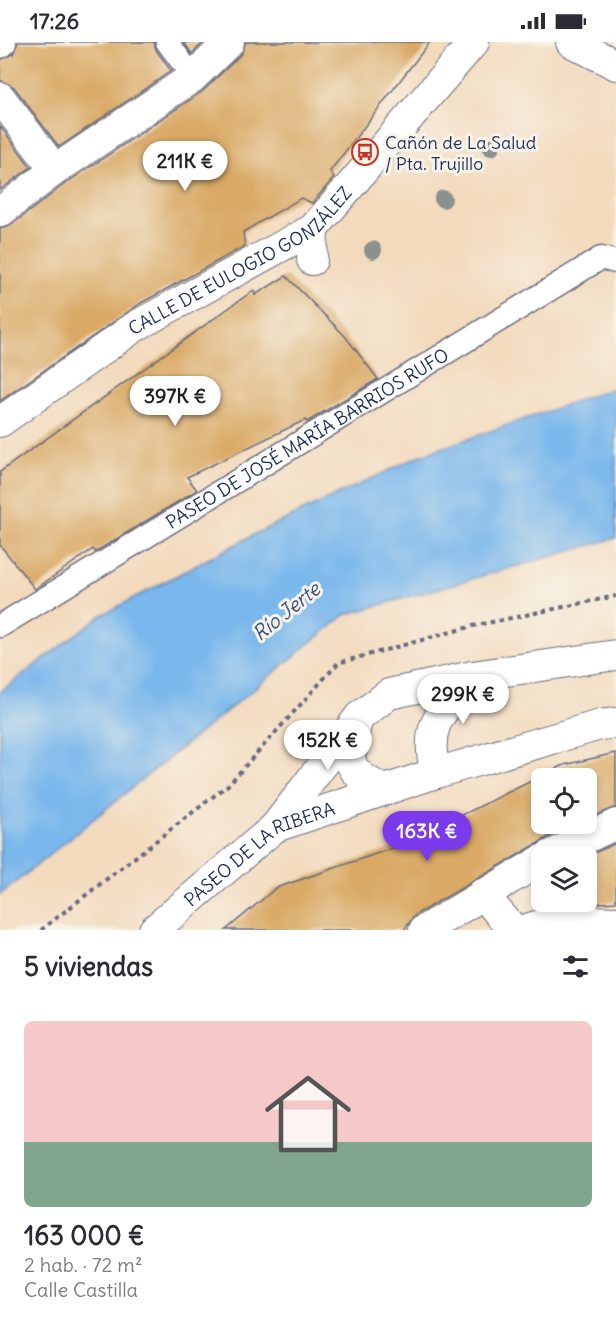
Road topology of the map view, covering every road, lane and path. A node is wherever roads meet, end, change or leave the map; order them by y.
1 (167, 42) edge
2 (229, 42) edge
3 (474, 42) edge
4 (571, 42) edge
5 (616, 65) edge
6 (193, 77) junction
7 (0, 97) edge
8 (55, 170) junction
9 (0, 212) edge
10 (313, 229) junction
11 (312, 260) dead end
12 (616, 262) edge
13 (0, 422) edge
14 (0, 626) edge
15 (616, 655) edge
16 (473, 676) junction
17 (359, 717) junction
18 (616, 723) edge
19 (436, 773) junction
20 (384, 790) junction
21 (616, 824) edge
22 (275, 826) junction
23 (570, 846) edge
24 (531, 866) edge
25 (482, 894) junction
26 (616, 922) edge
27 (154, 930) edge
28 (424, 930) edge
29 (514, 930) edge
30 (523, 930) edge

1 - 6 street
2 - 6 street
3 - 10 street, CALLE DE EULOGIO GONZÁLEZ
4 - 5 street
6 - 8 street
7 - 8 street
8 - 9 street
10 - 11 street
10 - 13 street, CALLE DE EULOGIO GONZÁLEZ
12 - 14 street, PASEO DE JOSÉ MARÍA BARRIOS RUFO
15 - 16 street
16 - 17 street
16 - 19 street
17 - 20 street
17 - 22 street
18 - 19 street, PASEO DE LA RIBERA
19 - 20 street, PASEO DE LA RIBERA
20 - 22 street, PASEO DE LA RIBERA
21 - 23 street
22 - 27 street, PASEO DE LA RIBERA
24 - 25 street
25 - 28 street
25 - 29 street
26 - 30 street

